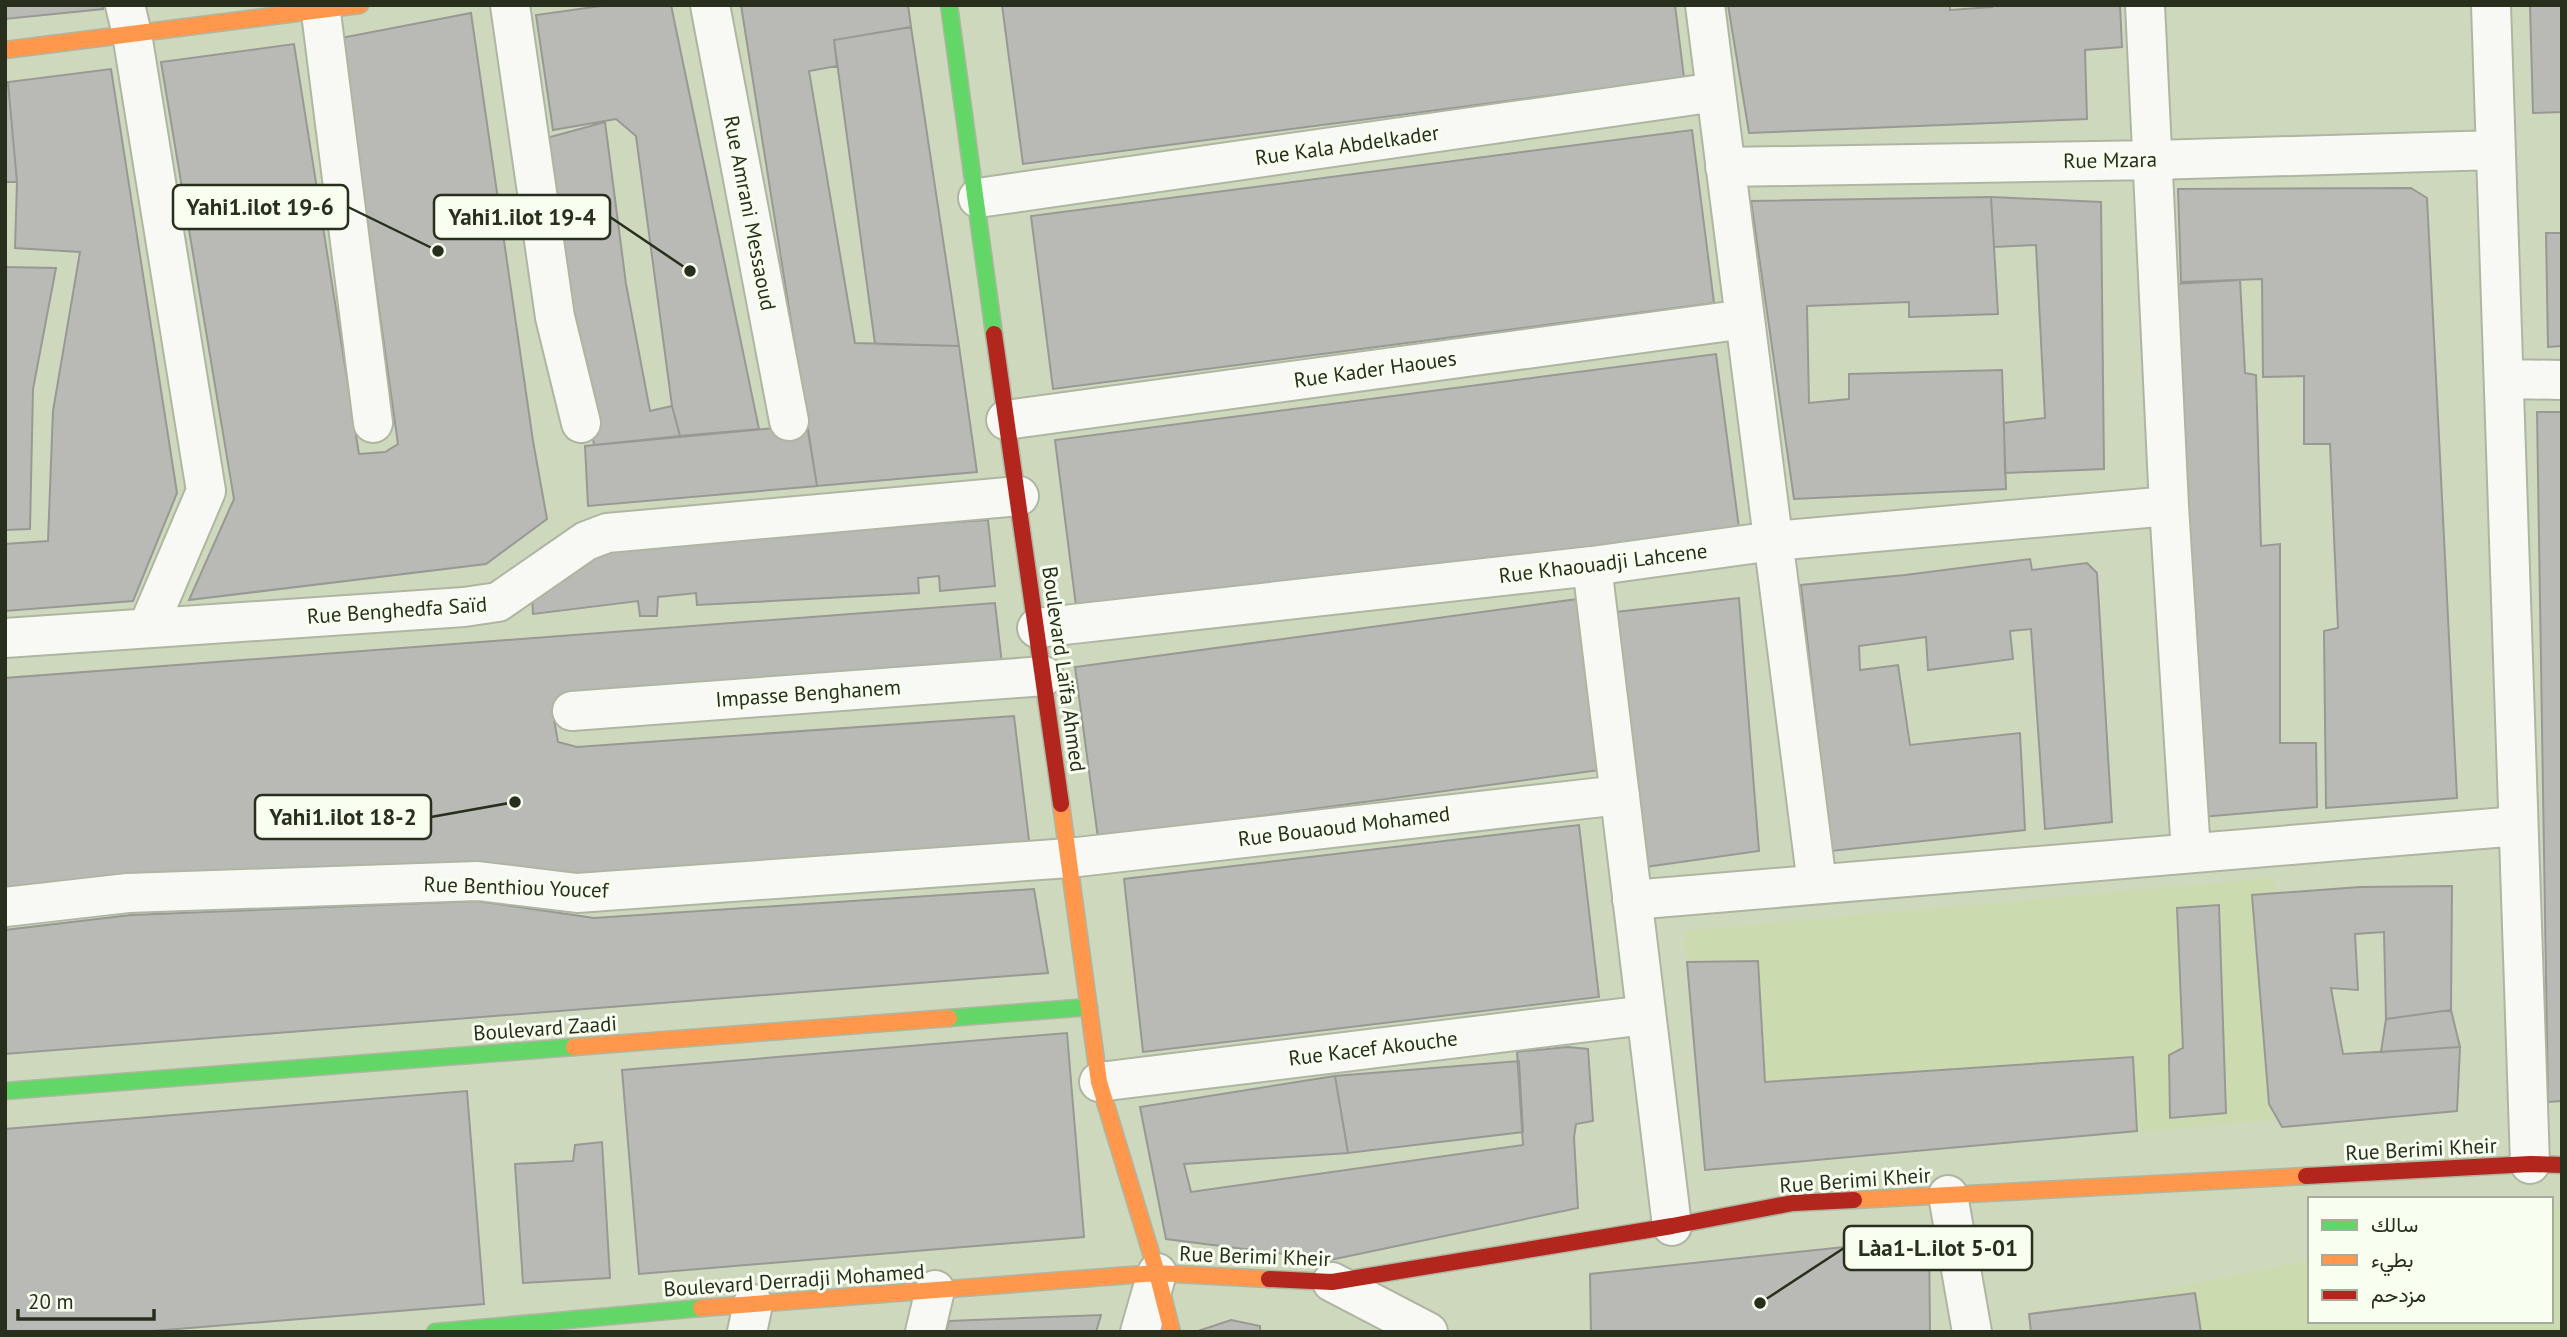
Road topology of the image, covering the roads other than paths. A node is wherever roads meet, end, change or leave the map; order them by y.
1 (360, 5) edge
2 (510, 5) edge
3 (710, 5) edge
4 (949, 5) edge
5 (1705, 5) edge
6 (2145, 5) edge
7 (2491, 5) edge
8 (320, 8) edge
9 (128, 20) edge
10 (5, 50) edge
11 (1716, 92) junction
12 (2496, 150) junction
13 (2155, 160) junction
14 (1725, 167) junction
15 (978, 198) junction
16 (1745, 319) junction
17 (2504, 379) junction
18 (2562, 380) edge
19 (1006, 420) junction
20 (789, 421) dead end
21 (373, 423) dead end
22 (581, 423) dead end
23 (1019, 496) junction
24 (2169, 506) junction
25 (1773, 541) junction
26 (1592, 566) junction
27 (148, 627) junction
28 (1037, 628) junction
29 (5, 638) edge
30 (1044, 676) junction
31 (572, 710) dead end
32 (1620, 795) junction
33 (2518, 826) junction
34 (2191, 853) junction
35 (1069, 858) junction
36 (1817, 884) junction
37 (1632, 900) junction
38 (5, 907) edge
39 (1089, 1007) junction
40 (1646, 1015) junction
41 (1099, 1082) junction
42 (5, 1091) edge
43 (2546, 1165) edge
44 (1948, 1195) junction
45 (1672, 1226) junction
46 (1157, 1273) junction
47 (1332, 1282) junction
48 (934, 1290) junction
49 (750, 1318) edge
50 (587, 1324) edge
51 (435, 1332) edge
52 (925, 1332) edge
53 (1140, 1332) edge
54 (1172, 1332) edge
55 (1428, 1332) edge
56 (1972, 1332) edge

1 - 8 street
2 - 22 street
3 - 20 street, Rue Amrani Messaoud
4 - 15 street, Boulevard Laïfa Ahmed
5 - 11 street
6 - 13 street
7 - 12 street
8 - 9 street
8 - 21 street
9 - 10 street
9 - 27 street
11 - 14 street
11 - 15 street, Rue Kala Abdelkader
12 - 13 street, Rue Mzara
12 - 17 street
13 - 14 street, Rue Mzara
13 - 24 street
14 - 16 street
15 - 19 street, Boulevard Laïfa Ahmed
16 - 19 street, Rue Kader Haoues
16 - 25 street
17 - 18 street
17 - 33 street
19 - 23 street, Boulevard Laïfa Ahmed
23 - 27 street, Rue Benghedfa Saïd
23 - 28 street, Boulevard Laïfa Ahmed
24 - 25 street, Rue Khaouadji Lahcene
24 - 34 street
25 - 26 street, Rue Khaouadji Lahcene
25 - 36 street
26 - 28 street, Rue Khaouadji Lahcene
26 - 32 street
27 - 29 street, Rue Benghedfa Saïd
28 - 30 street, Boulevard Laïfa Ahmed
30 - 31 street, Impasse Benghanem
30 - 35 street, Boulevard Laïfa Ahmed
32 - 35 street, Rue Bouaoud Mohamed
32 - 37 street
33 - 34 street
33 - 43 street
34 - 36 street
35 - 38 street, Rue Benthiou Youcef
35 - 39 street, Boulevard Laïfa Ahmed
36 - 37 street
37 - 40 street
39 - 41 street, Boulevard Laïfa Ahmed
39 - 42 street, Boulevard Zaadi
40 - 41 street, Rue Kacef Akouche
40 - 45 street
41 - 46 street, Boulevard Laïfa Ahmed
43 - 44 street, Rue Berimi Kheir
44 - 45 street, Rue Berimi Kheir
44 - 56 street
45 - 47 street, Rue Berimi Kheir
46 - 47 street, Rue Berimi Kheir
46 - 48 street, Boulevard Derradji Mohamed
46 - 53 street
46 - 54 street, Boulevard Laïfa Ahmed
47 - 55 street
48 - 49 street, Boulevard Derradji Mohamed
48 - 52 street
49 - 50 street, Boulevard Derradji Mohamed
50 - 51 street, Boulevard Derradji Mohamed

